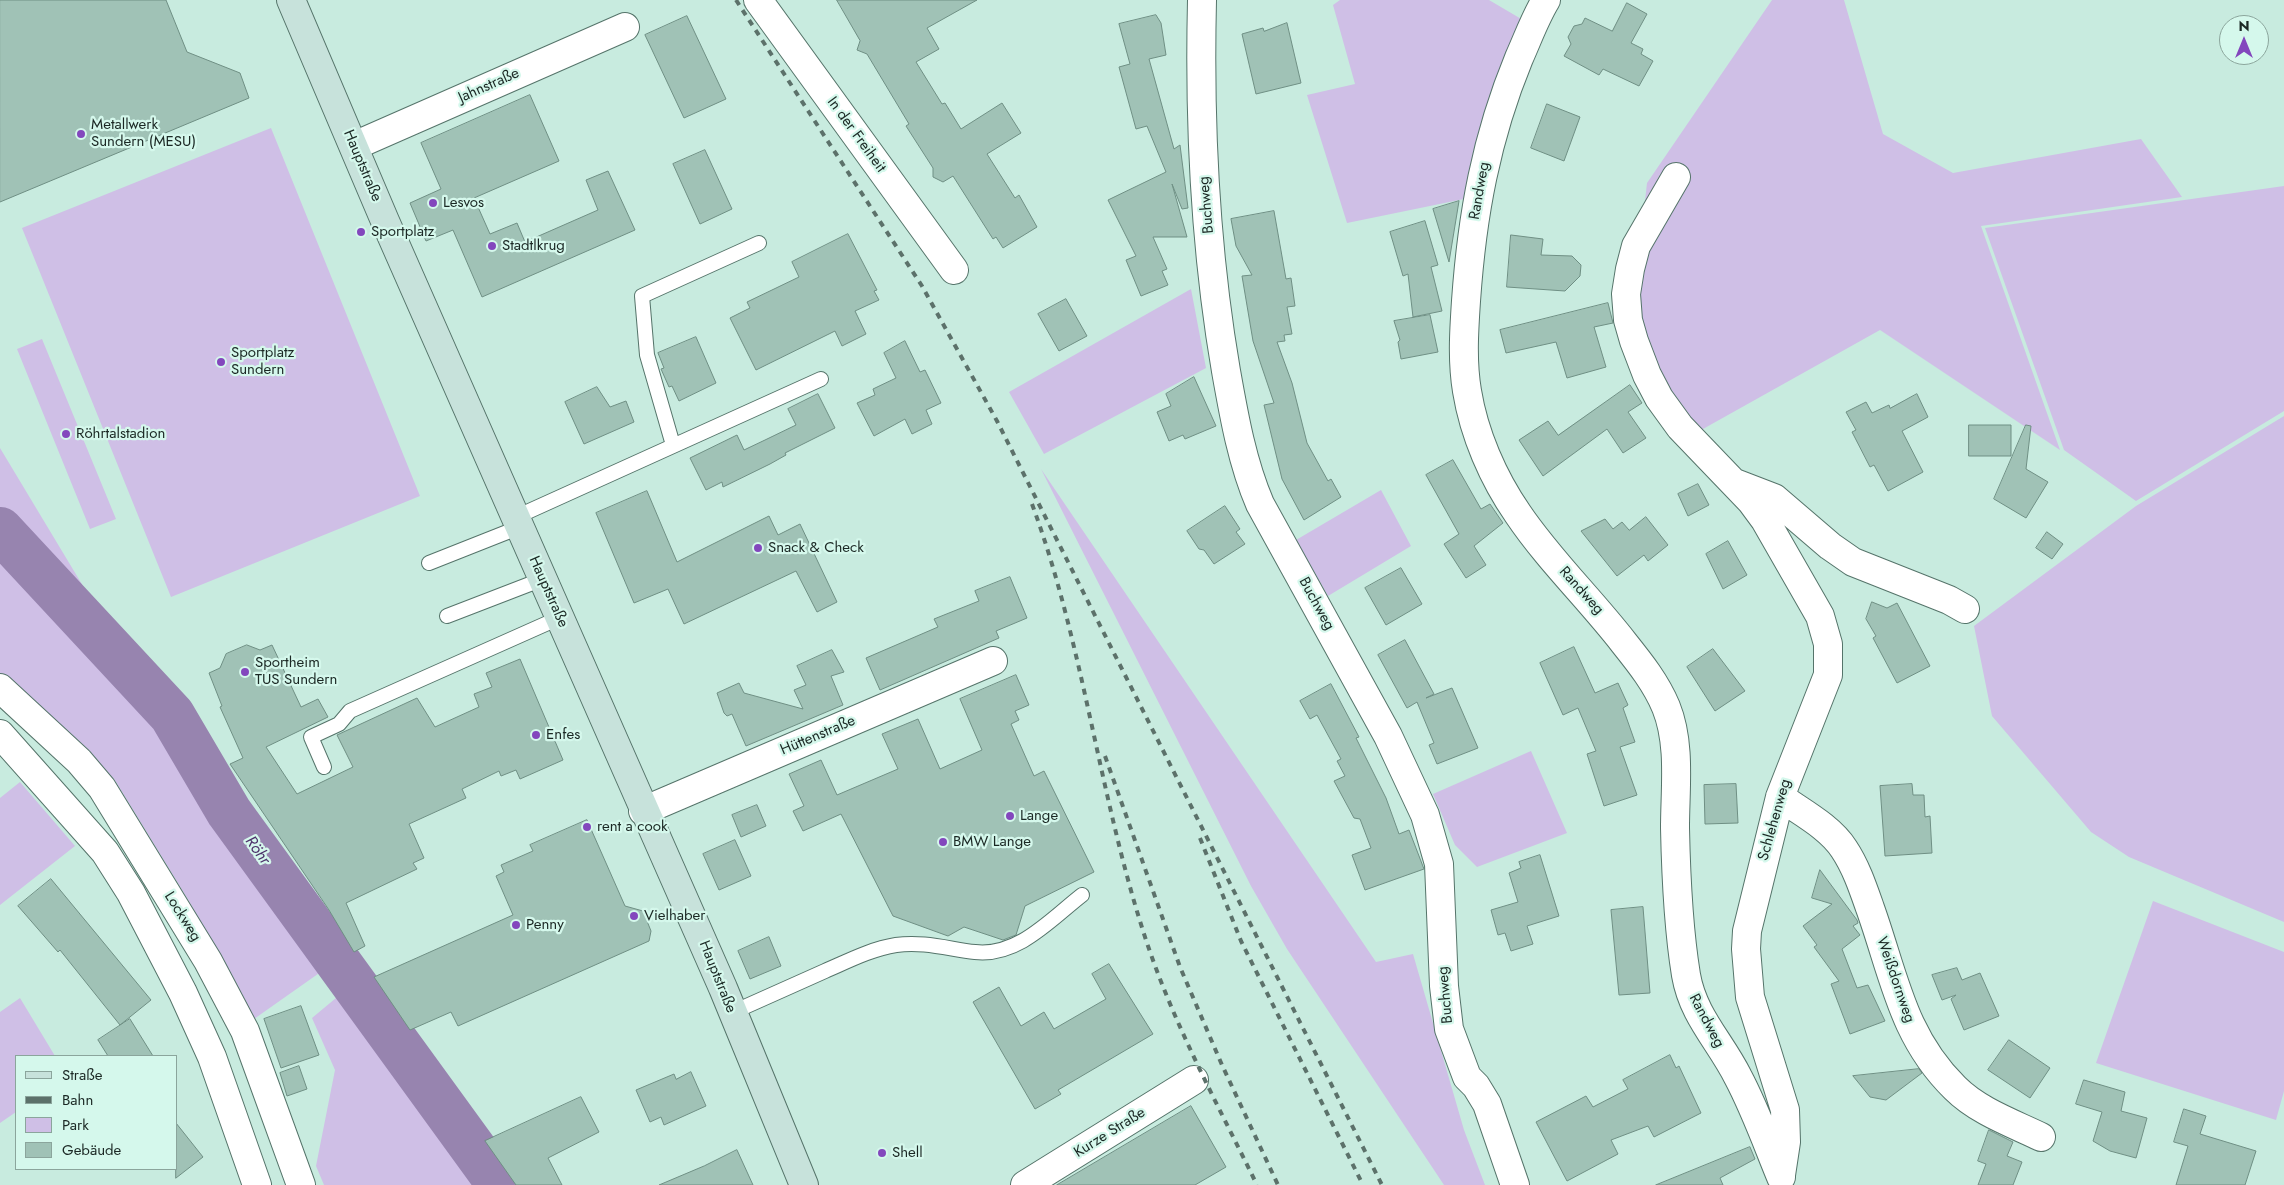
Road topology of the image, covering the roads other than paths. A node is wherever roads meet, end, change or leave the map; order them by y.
1 (291, 0) edge
2 (758, 0) edge
3 (1202, 0) edge
4 (1546, 0) edge
5 (625, 27) dead end
6 (354, 146) junction
7 (1676, 178) dead end
8 (758, 243) dead end
9 (954, 270) dead end
10 (821, 379) dead end
11 (673, 446) junction
12 (1734, 483) junction
13 (518, 522) junction
14 (429, 563) dead end
15 (543, 579) junction
16 (1965, 610) dead end
17 (447, 616) dead end
18 (559, 618) junction
19 (993, 661) dead end
20 (0, 688) edge
21 (0, 734) edge
22 (324, 767) dead end
23 (1780, 797) junction
24 (643, 811) junction
25 (1082, 895) dead end
26 (731, 1013) junction
27 (1194, 1080) dead end
28 (2040, 1137) dead end
29 (1782, 1181) edge
30 (257, 1185) edge
31 (301, 1185) edge
32 (804, 1185) edge
33 (1025, 1185) edge
34 (1515, 1185) edge

1 - 6 main road, Hauptstraße
2 - 9 street, In der Freiheit
3 - 34 street, Buchweg
4 - 29 street, Randweg
5 - 6 street, Jahnstraße
6 - 13 main road, Hauptstraße
7 - 12 street, Schlehenweg
8 - 11 lane
10 - 11 lane
11 - 13 lane
12 - 16 street, Schlehenweg
12 - 23 street, Schlehenweg
13 - 14 lane
13 - 15 main road, Hauptstraße
15 - 17 lane
15 - 18 main road, Hauptstraße
18 - 22 lane
18 - 24 main road, Hauptstraße
19 - 24 street, Hüttenstraße
20 - 31 street, Lockweg
21 - 30 street
23 - 28 street, Weißdornweg
23 - 29 street, Schlehenweg
24 - 26 main road, Hauptstraße
25 - 26 lane
26 - 32 main road, Hauptstraße
27 - 33 street, Kurze Straße

